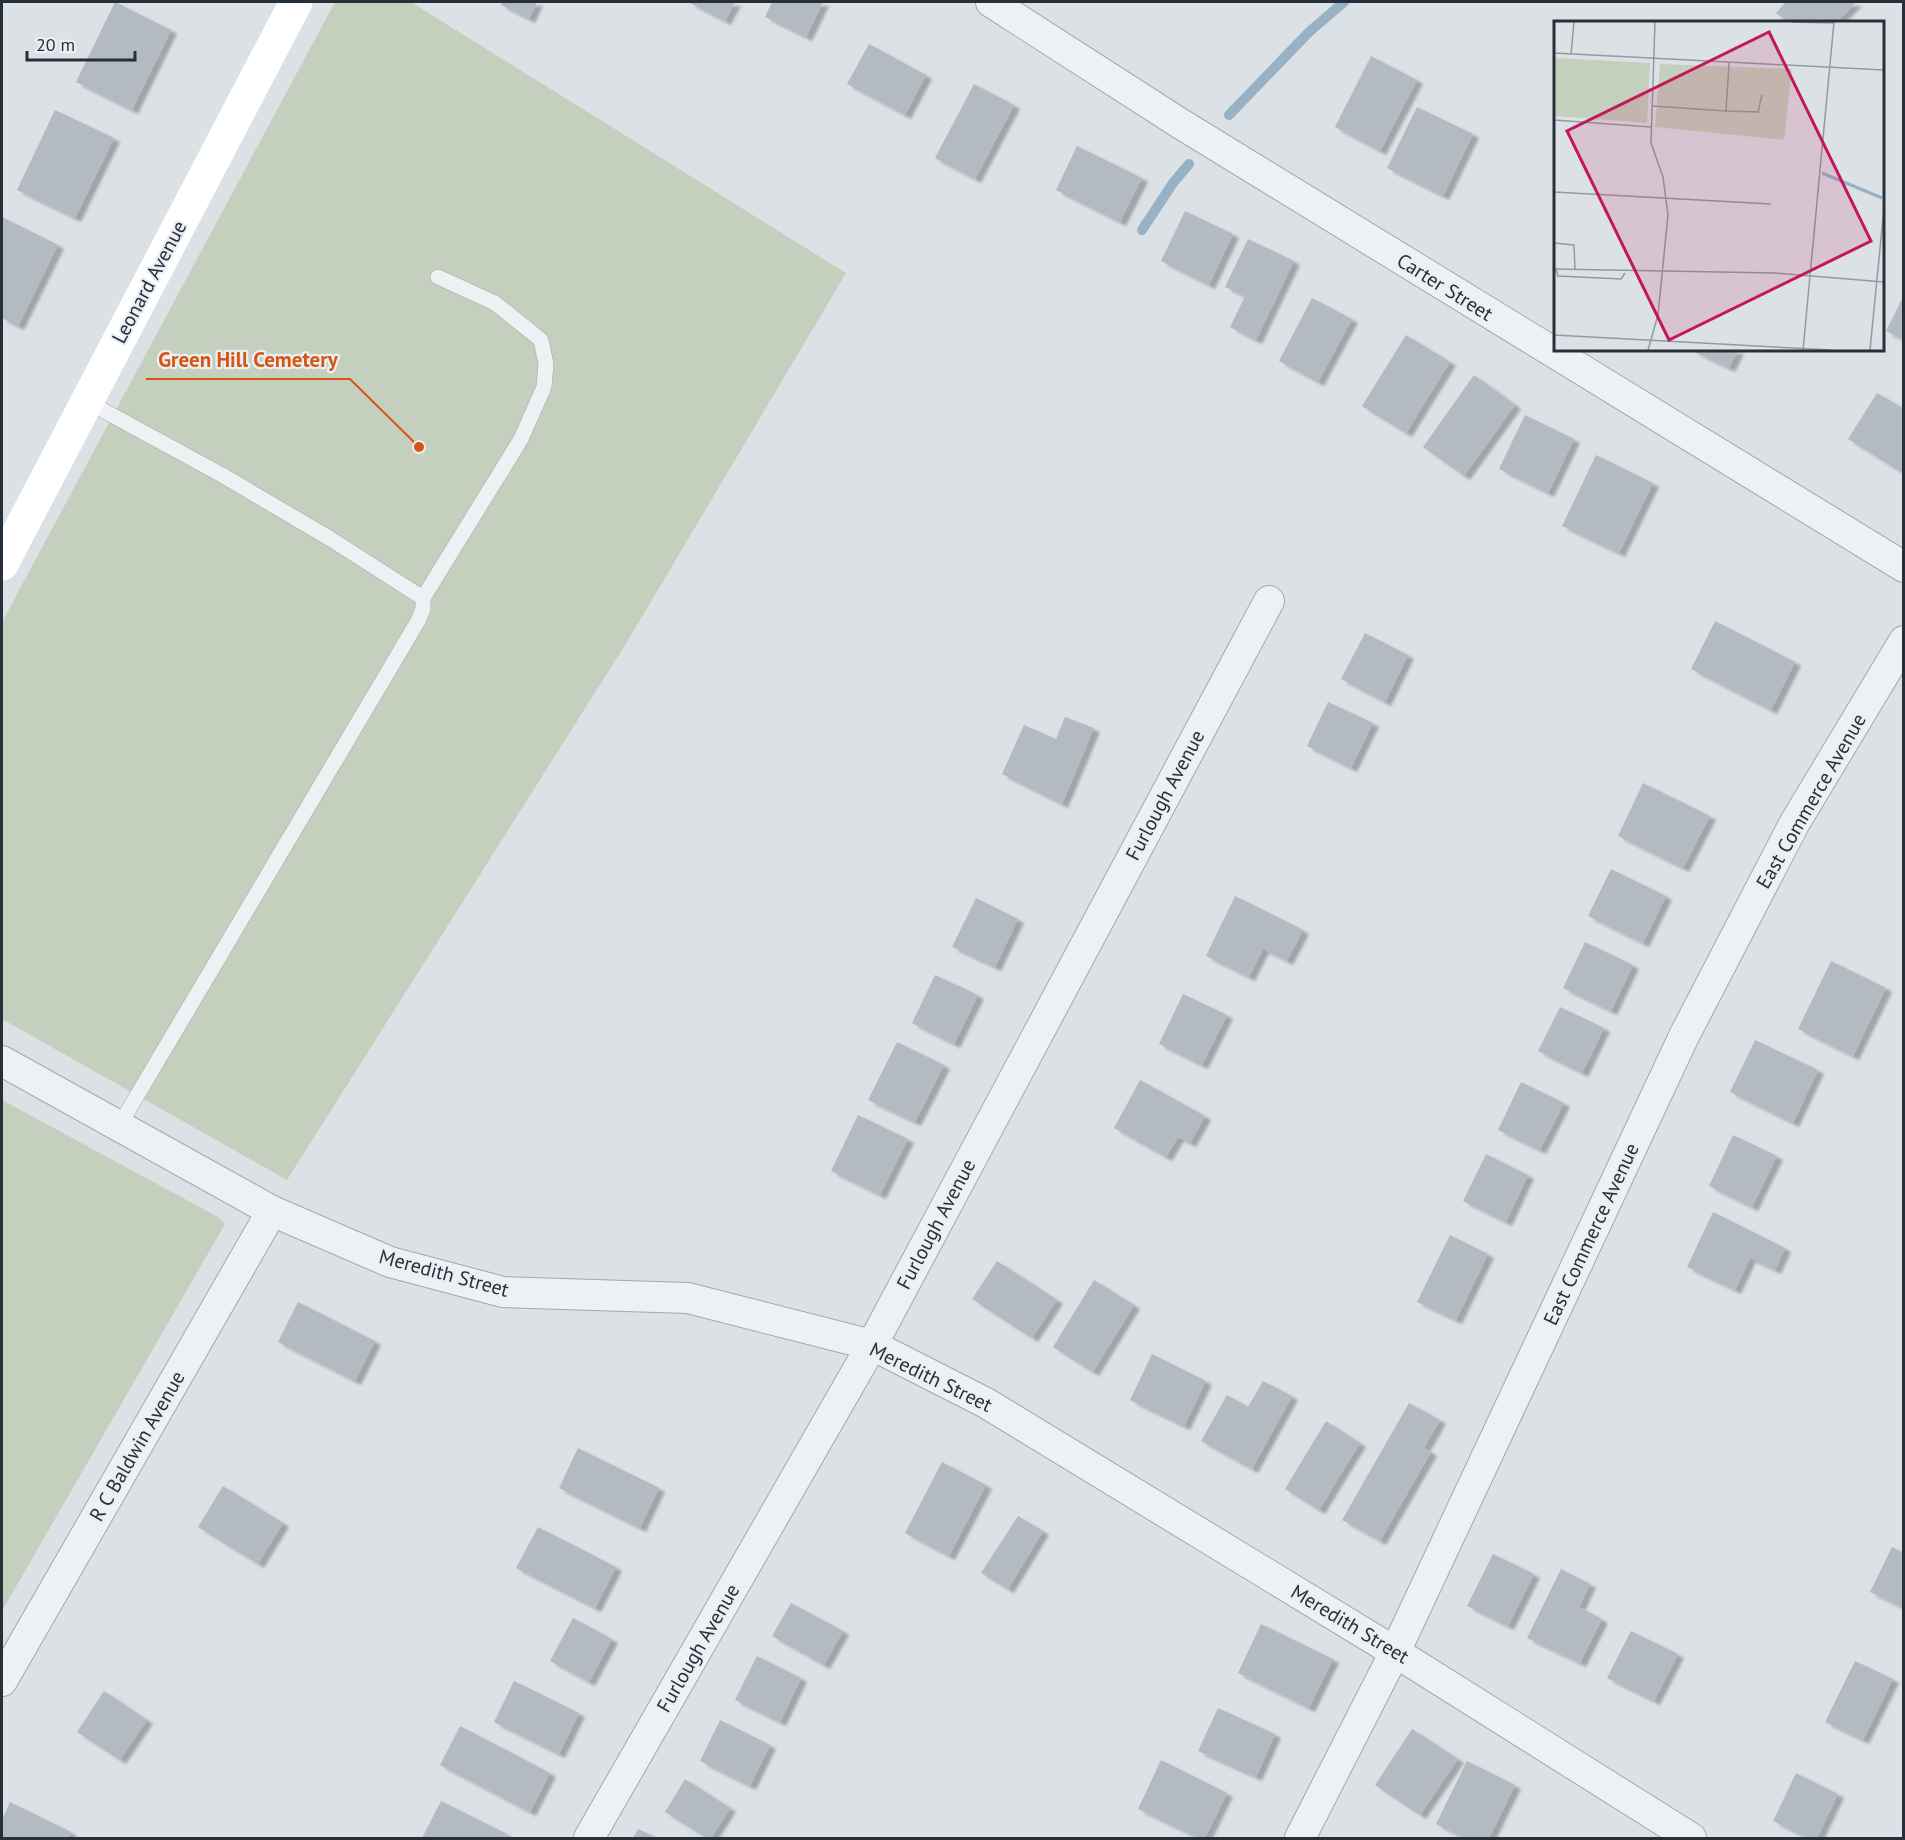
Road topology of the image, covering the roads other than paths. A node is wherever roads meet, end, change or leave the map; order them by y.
1 (296, 2) edge
2 (991, 2) edge
3 (438, 277) dead end
4 (86, 402) junction
5 (2, 564) edge
6 (1904, 567) edge
7 (423, 598) junction
8 (1269, 601) dead end
9 (1904, 641) edge
10 (2, 1061) edge
11 (119, 1126) junction
12 (272, 1210) junction
13 (872, 1346) junction
14 (1395, 1652) junction
15 (2, 1681) edge
16 (589, 1839) edge
17 (1300, 1839) edge
18 (1691, 1839) edge

1 - 4 street, Leonard Avenue
2 - 6 street, Carter Street
3 - 7 lane
4 - 5 street, Leonard Avenue
4 - 7 lane
7 - 11 lane
8 - 13 street, Furlough Avenue
9 - 14 street, East Commerce Avenue
10 - 11 street, Meredith Street
11 - 12 street, Meredith Street
12 - 13 street, Meredith Street
12 - 15 street, R C Baldwin Avenue
13 - 14 street, Meredith Street
13 - 16 street, Furlough Avenue
14 - 17 street, East Commerce Avenue
14 - 18 street, Meredith Street

